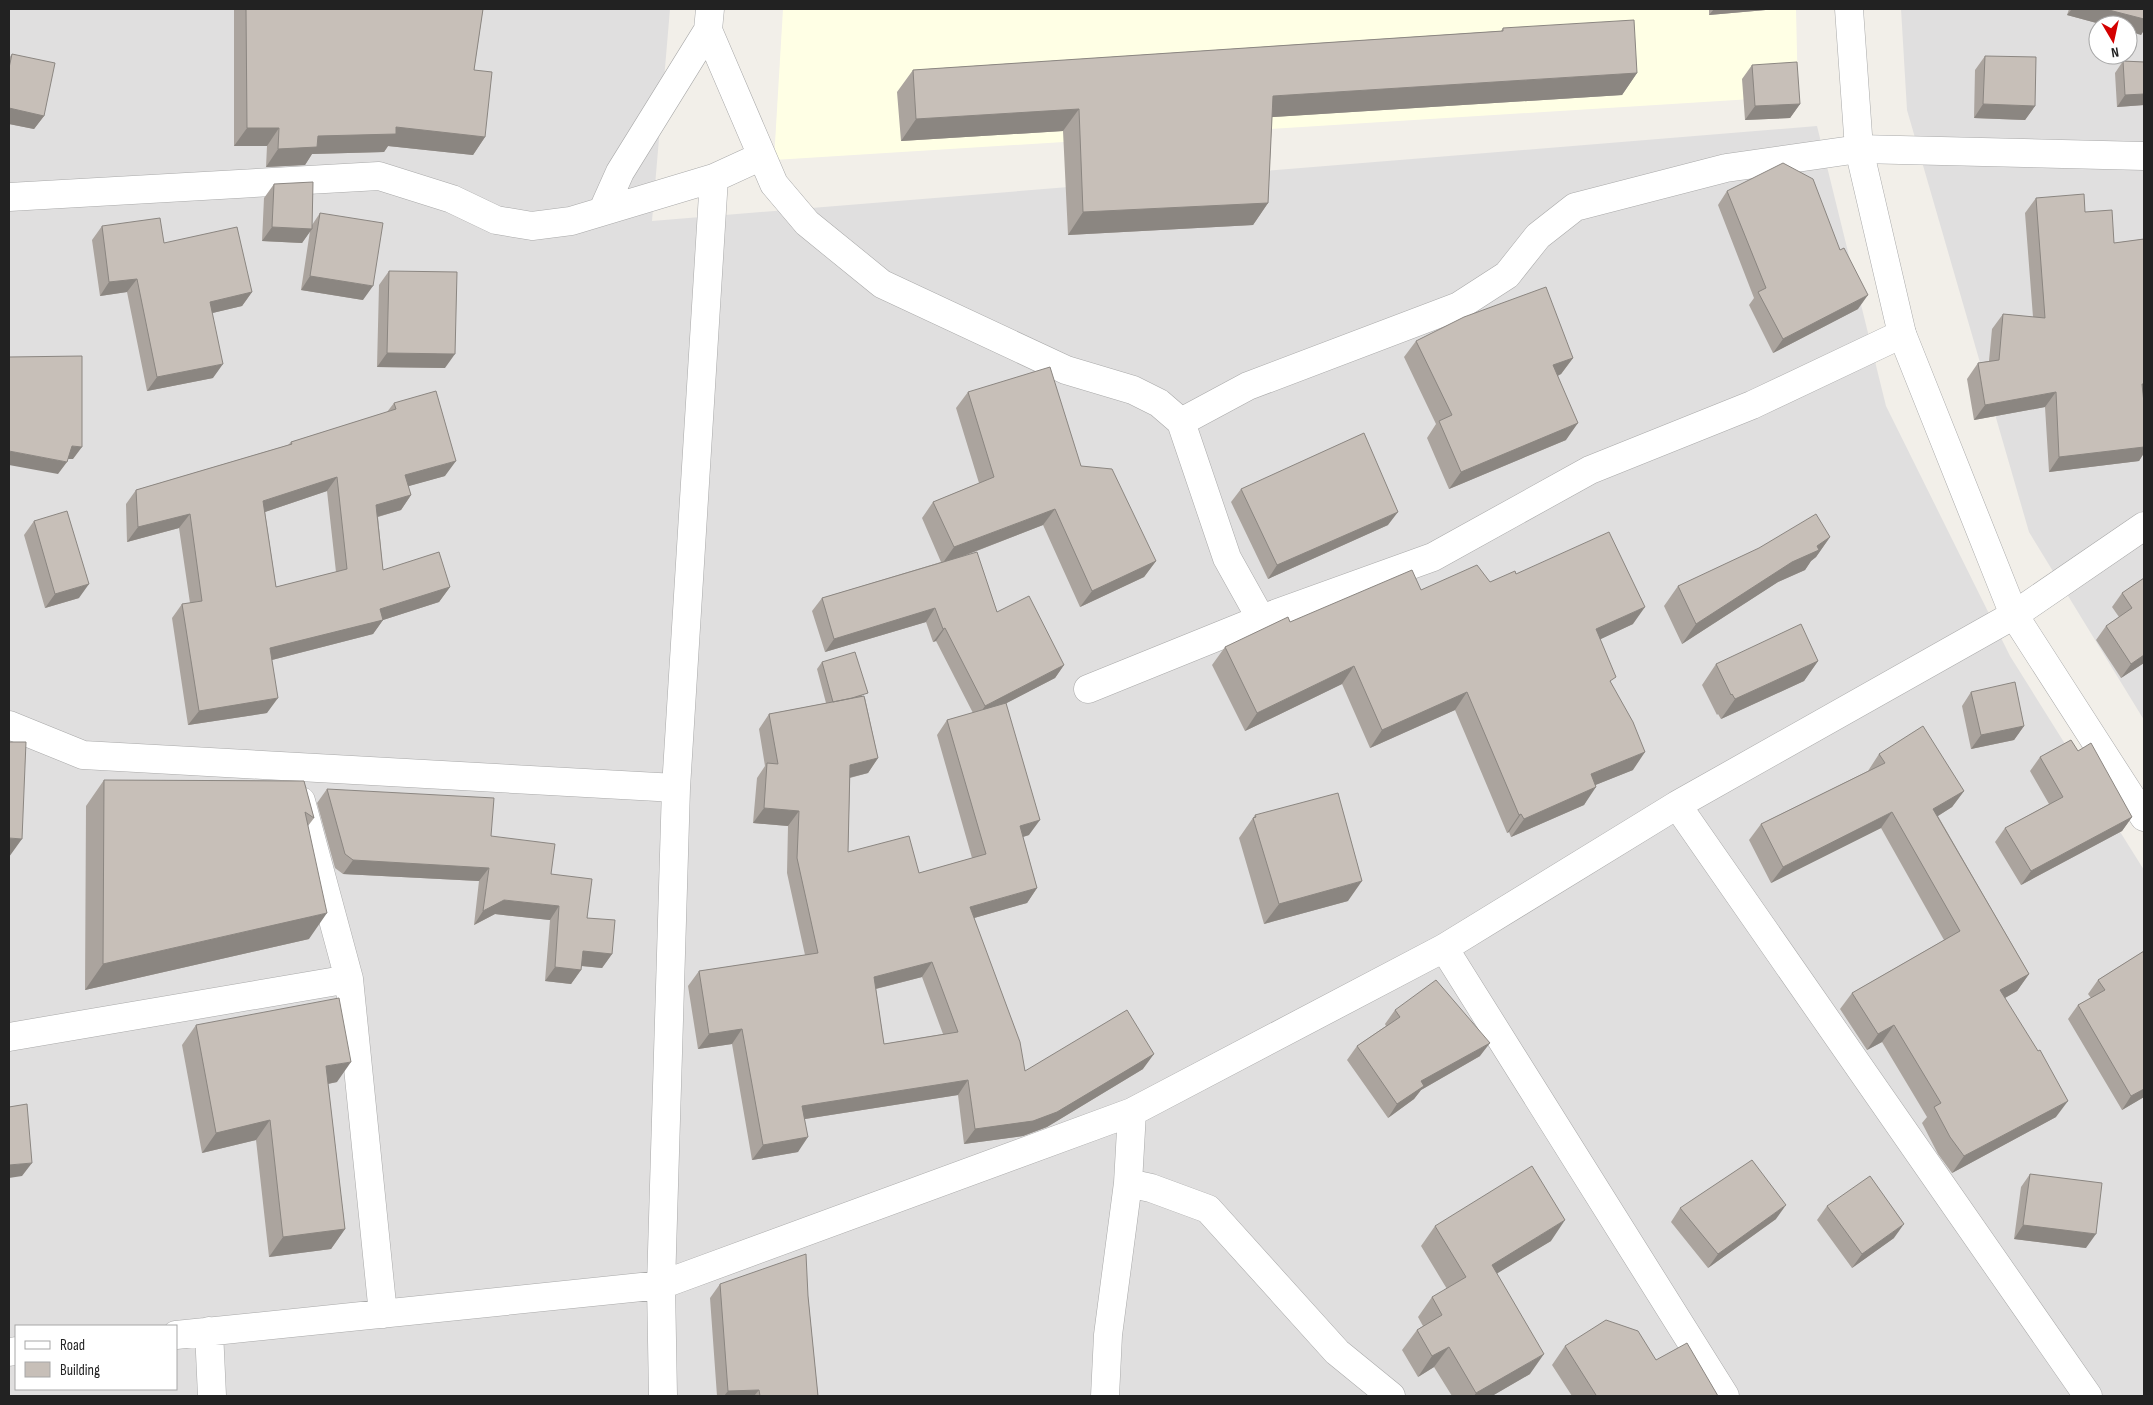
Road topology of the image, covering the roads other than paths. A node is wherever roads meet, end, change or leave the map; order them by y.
1 (1849, 9) edge
2 (709, 19) edge
3 (1859, 149) junction
4 (762, 156) junction
5 (2144, 156) edge
6 (714, 178) junction
7 (9, 197) edge
8 (603, 210) junction
9 (1902, 334) junction
10 (1181, 422) junction
11 (2144, 526) edge
12 (2014, 615) junction
13 (1261, 619) junction
14 (1088, 689) dead end
15 (9, 725) edge
16 (291, 766) junction
17 (676, 788) junction
18 (1677, 805) junction
19 (2144, 817) edge
20 (1444, 948) junction
21 (349, 979) junction
22 (9, 1037) edge
23 (1132, 1112) junction
24 (1128, 1183) junction
25 (661, 1285) junction
26 (383, 1314) junction
27 (209, 1332) junction
28 (178, 1335) edge
29 (212, 1396) edge
30 (663, 1396) edge
31 (1105, 1396) edge
32 (1391, 1396) edge
33 (1725, 1396) edge
34 (2088, 1396) edge

1 - 3 street
2 - 4 street
2 - 8 street
3 - 5 street
3 - 9 street
3 - 10 street
4 - 6 street
4 - 10 street
6 - 8 street
6 - 17 street
7 - 8 street
9 - 12 street
9 - 13 street
10 - 13 street
11 - 12 street
12 - 18 street
12 - 19 street
13 - 14 street
15 - 16 street
16 - 17 street
16 - 21 street
17 - 25 street
18 - 20 street
18 - 34 street
20 - 23 street
20 - 33 street
21 - 22 street
21 - 26 street
23 - 24 street
23 - 25 street
24 - 31 street
24 - 32 street
25 - 26 street
25 - 30 street
26 - 27 street
27 - 28 street
27 - 29 street

